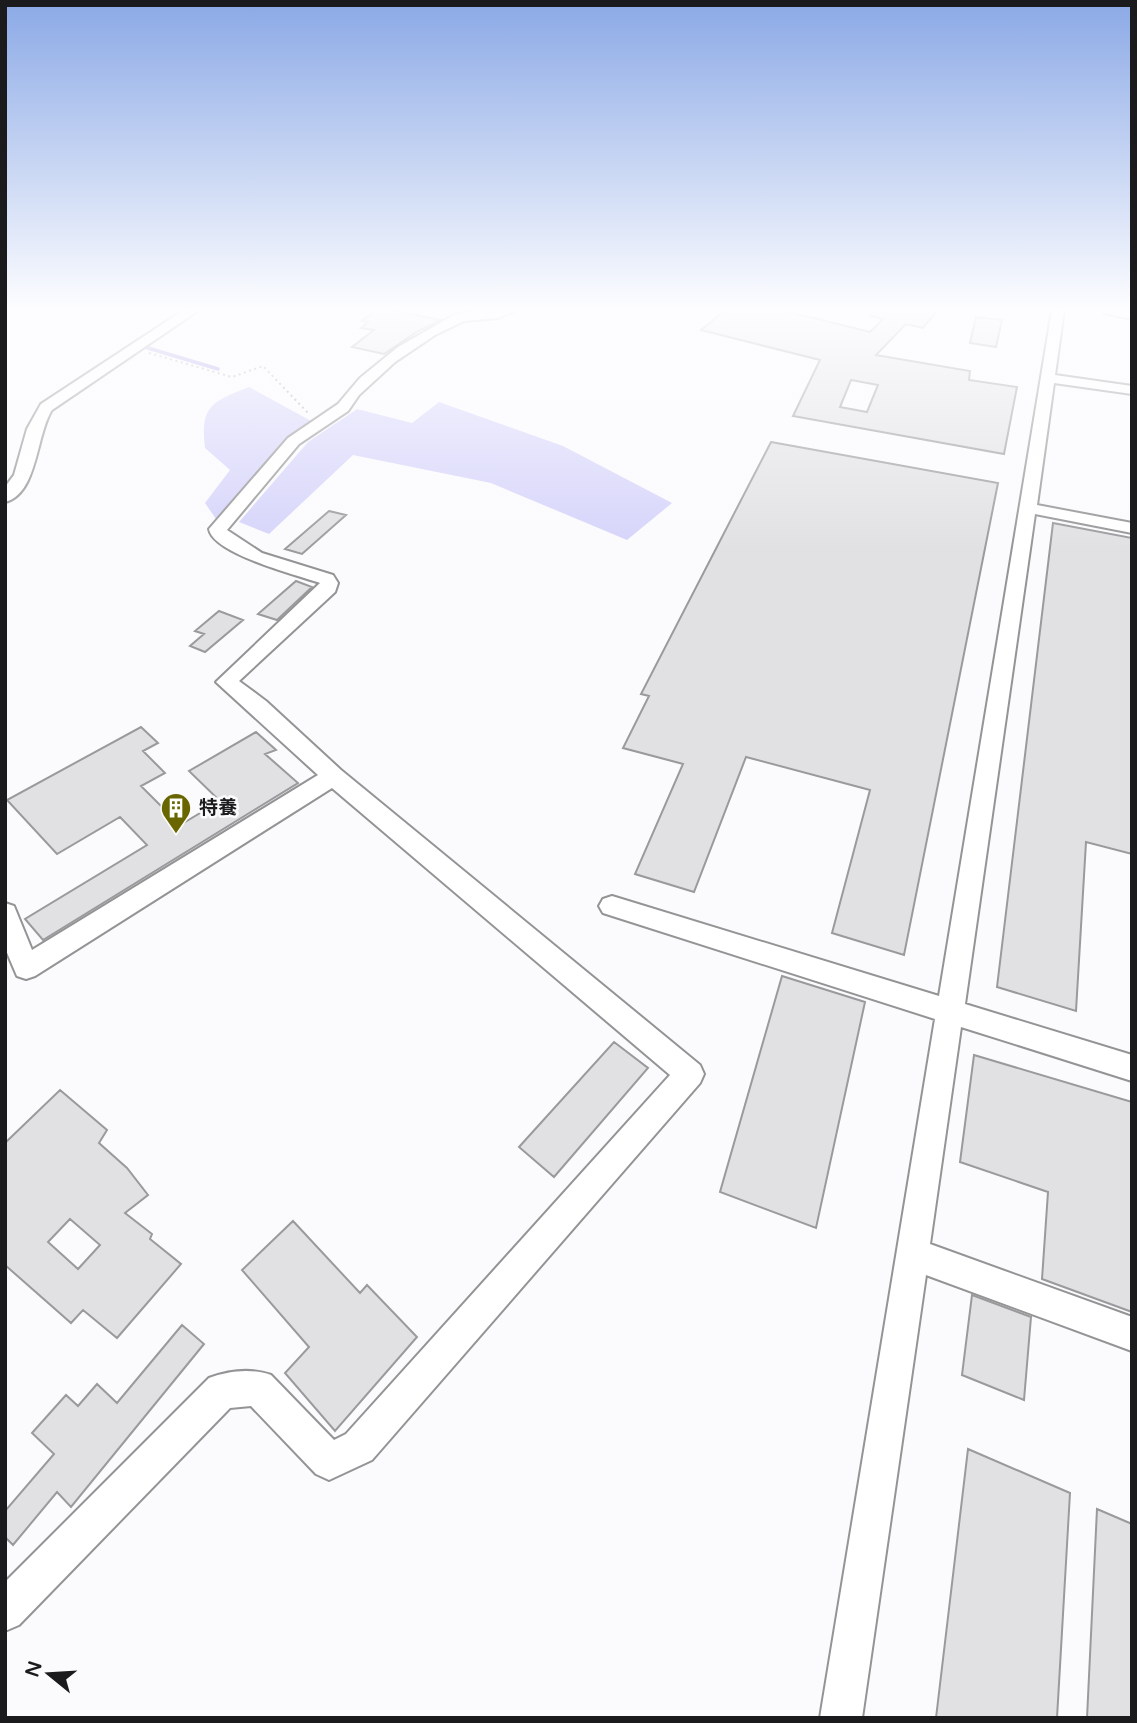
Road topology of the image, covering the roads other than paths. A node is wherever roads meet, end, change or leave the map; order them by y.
1 (71, 390) edge
2 (356, 390) edge
3 (1047, 390) edge
4 (5, 497) edge
5 (1028, 508) junction
6 (1132, 528) edge
7 (333, 776) junction
8 (612, 906) dead end
9 (5, 913) edge
10 (948, 1012) junction
11 (1132, 1068) edge
12 (914, 1254) junction
13 (1132, 1334) edge
14 (5, 1611) edge
15 (841, 1718) edge

1 - 4 street
2 - 7 street
3 - 5 street
5 - 6 street
5 - 10 street
7 - 9 street
7 - 14 street
8 - 10 street
10 - 11 street
10 - 12 street
12 - 13 street
12 - 15 street

